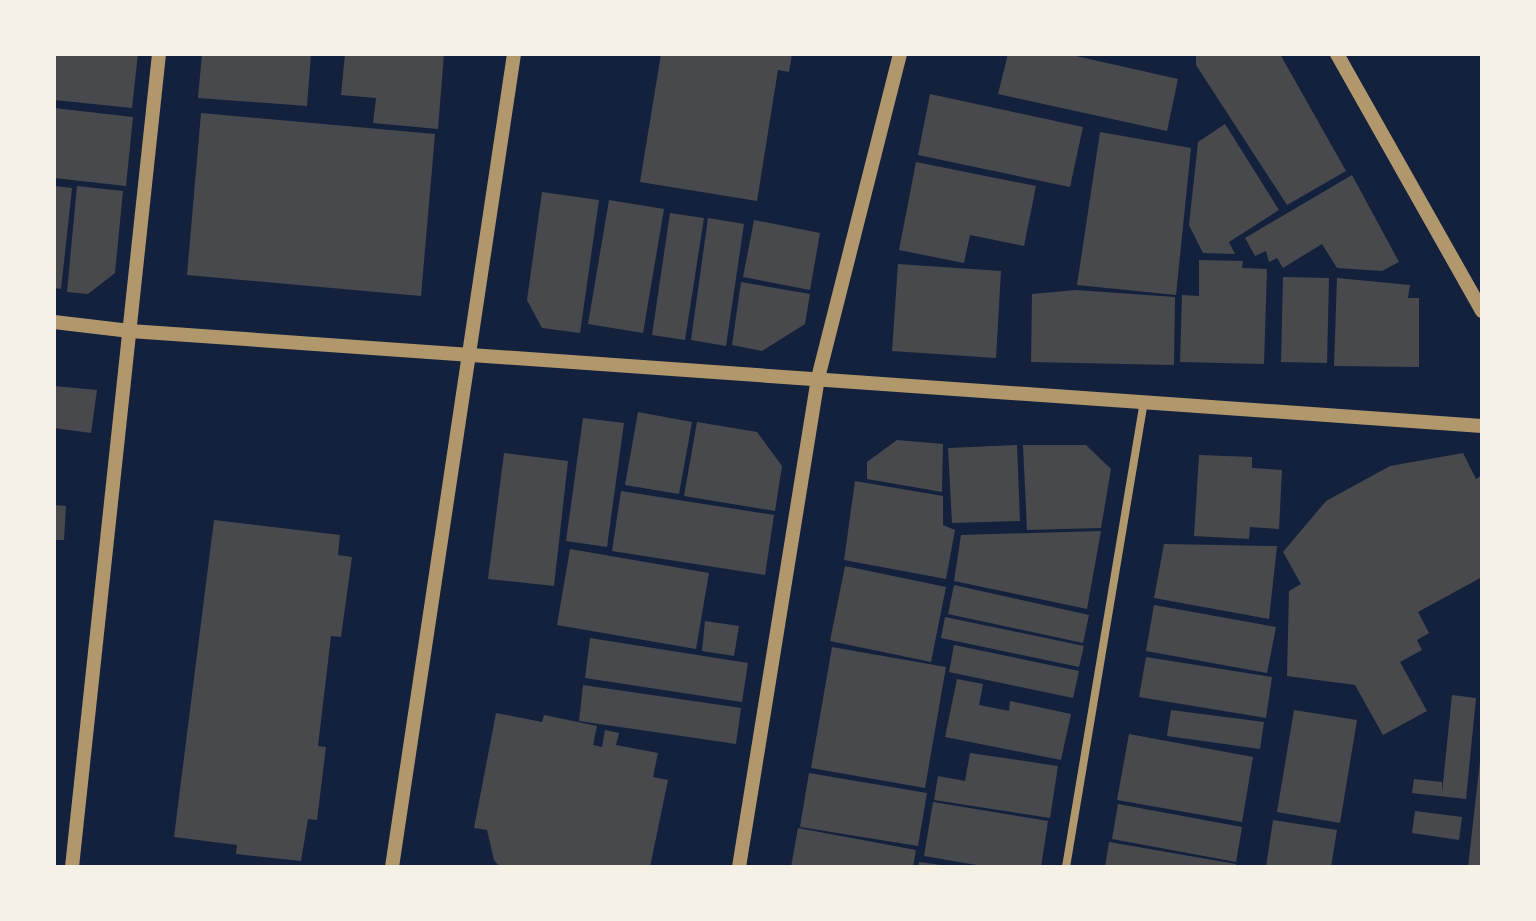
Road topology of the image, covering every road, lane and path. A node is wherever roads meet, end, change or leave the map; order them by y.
1 (159, 54) edge
2 (514, 54) edge
3 (900, 54) edge
4 (1337, 54) edge
5 (1482, 311) edge
6 (54, 322) edge
7 (130, 331) junction
8 (469, 353) junction
9 (818, 378) junction
10 (1144, 401) junction
11 (1482, 426) edge
12 (72, 867) edge
13 (392, 867) edge
14 (739, 867) edge
15 (1066, 867) edge

1 - 7 street
2 - 8 street
3 - 9 street
4 - 5 street
6 - 7 street
7 - 8 street
7 - 12 street
8 - 9 street
8 - 13 street
9 - 10 street
9 - 14 street
10 - 11 street
10 - 15 street

